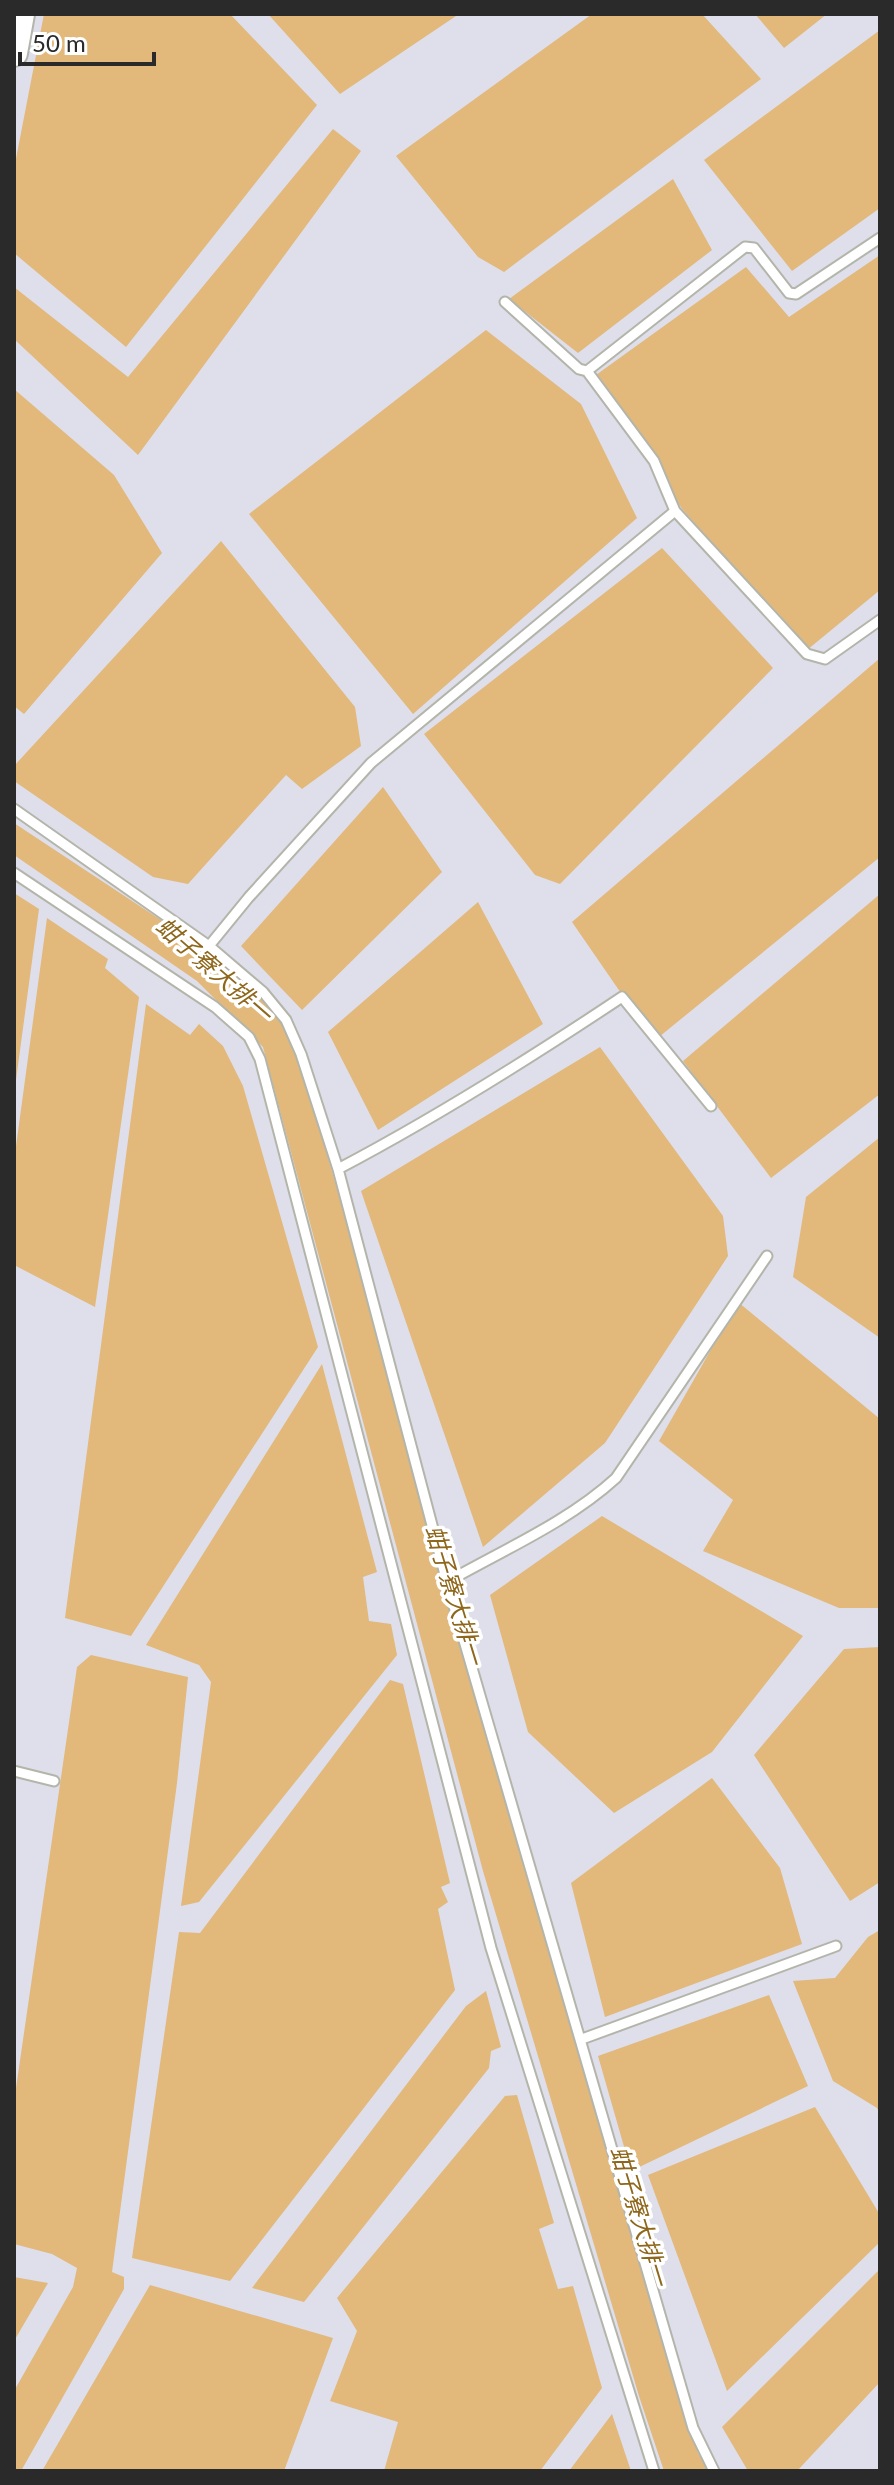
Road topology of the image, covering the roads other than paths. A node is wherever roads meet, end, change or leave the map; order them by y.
1 (21, 14) edge
2 (14, 53) edge
3 (880, 238) edge
4 (505, 302) dead end
5 (587, 371) junction
6 (675, 511) junction
7 (880, 620) edge
8 (14, 809) edge
9 (14, 873) edge
10 (209, 946) junction
11 (711, 1106) dead end
12 (338, 1169) junction
13 (767, 1256) dead end
14 (447, 1582) junction
15 (14, 1771) edge
16 (54, 1781) dead end
17 (836, 1946) dead end
18 (582, 2039) junction
19 (654, 2471) edge
20 (714, 2471) edge

1 - 2 street
3 - 5 lane
4 - 5 lane
5 - 6 lane
6 - 7 lane
6 - 10 lane
8 - 10 lane
9 - 19 lane
10 - 12 lane
11 - 12 lane
12 - 14 lane
13 - 14 lane
14 - 18 lane
15 - 16 lane
17 - 18 lane
18 - 20 lane

